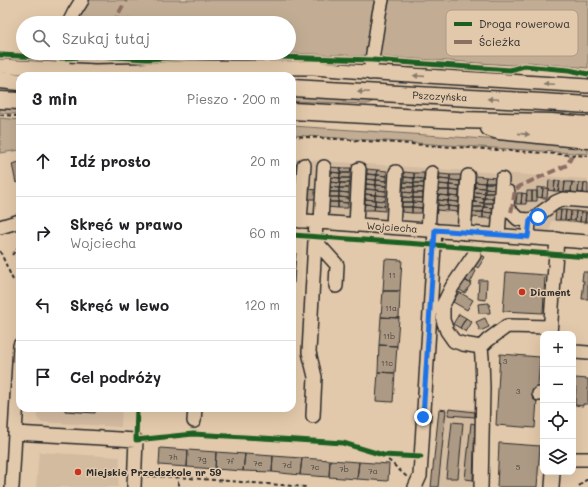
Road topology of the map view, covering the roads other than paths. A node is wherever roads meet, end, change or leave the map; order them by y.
1 (82, 0) edge
2 (382, 0) edge
3 (72, 16) edge
4 (63, 60) edge
5 (0, 66) edge
6 (63, 69) junction
7 (370, 73) junction
8 (0, 80) edge
9 (16, 82) edge
10 (588, 86) edge
11 (296, 88) edge
12 (0, 100) edge
13 (16, 101) edge
14 (588, 105) edge
15 (296, 111) edge
16 (459, 120) junction
17 (588, 125) edge
18 (588, 140) edge
19 (304, 165) dead end
20 (324, 167) dead end
21 (359, 169) dead end
22 (396, 172) dead end
23 (432, 173) dead end
24 (468, 176) dead end
25 (502, 179) dead end
26 (508, 191) dead end
27 (588, 201) edge
28 (296, 220) edge
29 (530, 220) junction
30 (16, 222) edge
31 (319, 222) junction
32 (356, 225) junction
33 (0, 227) edge
34 (393, 228) junction
35 (432, 230) junction
36 (464, 233) junction
37 (498, 235) junction
38 (528, 237) junction
39 (557, 240) junction
40 (588, 242) edge
41 (315, 245) junction
42 (474, 255) dead end
43 (336, 286) dead end
44 (437, 304) junction
45 (550, 331) edge
46 (481, 347) junction
47 (16, 412) edge
48 (195, 412) edge
49 (313, 416) dead end
50 (194, 421) dead end
51 (15, 433) junction
52 (576, 459) edge
53 (588, 459) edge
54 (553, 475) edge
55 (134, 481) edge
56 (416, 486) edge
57 (12, 487) edge
58 (481, 487) edge
59 (552, 487) edge

1 - 3 street
2 - 7 street
4 - 6 street
5 - 6 street
6 - 7 street
10 -> 7 street
8 - 9 main road
14 -> 11 main road, Pszczyńska
12 - 13 main road
15 - 16 main road
16 - 17 main road
16 -> 18 main road
19 - 28 street
20 - 31 street
21 - 32 street
22 - 34 street
23 - 35 street
24 - 36 street
25 - 37 street
26 - 29 street
27 - 29 street
28 - 31 street, Wojciecha
29 - 38 street
30 - 33 street
31 - 32 street, Wojciecha
31 - 41 street
32 - 34 street, Wojciecha
34 - 35 street, Wojciecha
35 - 36 street, Wojciecha
35 - 44 street
36 - 37 street, Wojciecha
37 - 38 street, Wojciecha
38 - 39 street, Wojciecha
39 - 40 street, Wojciecha
39 - 45 street
41 - 43 street
41 - 49 street
42 - 44 street
44 - 46 street
44 - 56 street
45 - 46 street
46 - 58 street
47 - 51 street
48 - 50 street
51 - 55 street
51 - 57 street
52 - 53 street
54 - 59 street

